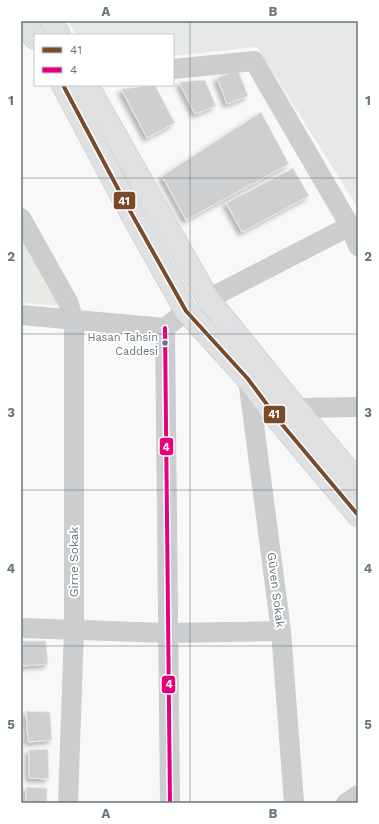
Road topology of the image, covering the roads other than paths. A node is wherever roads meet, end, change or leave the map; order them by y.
1 (25, 21) edge
2 (52, 21) edge
3 (58, 34) edge
4 (34, 36) edge
5 (174, 69) edge
6 (64, 86) edge
7 (89, 86) edge
8 (21, 218) edge
9 (350, 226) junction
10 (358, 246) edge
11 (208, 299) junction
12 (186, 310) junction
13 (21, 315) edge
14 (74, 320) junction
15 (165, 328) junction
16 (248, 379) junction
17 (358, 407) edge
18 (296, 408) junction
19 (358, 482) edge
20 (358, 515) edge
21 (21, 628) edge
22 (74, 630) junction
23 (281, 631) junction
24 (168, 633) junction
25 (358, 795) edge
26 (68, 803) edge
27 (170, 803) edge
28 (294, 803) edge
29 (346, 803) edge

1 - 4 main road
2 - 3 main road
5 - 9 street
6 - 12 main road
7 - 11 main road
8 - 14 street, Girne Sokak
9 - 10 street
9 - 11 street
11 - 18 main road
12 - 15 street
12 - 16 main road
13 - 14 street
14 - 15 street
14 - 22 street, Girne Sokak
15 - 24 street
16 - 20 main road
16 - 23 street, Güven Sokak
17 - 18 street
18 - 19 main road
21 - 22 street
22 - 24 street
22 - 26 street, Girne Sokak
23 - 24 street
23 - 28 street, Güven Sokak
24 - 27 street
25 - 29 street

